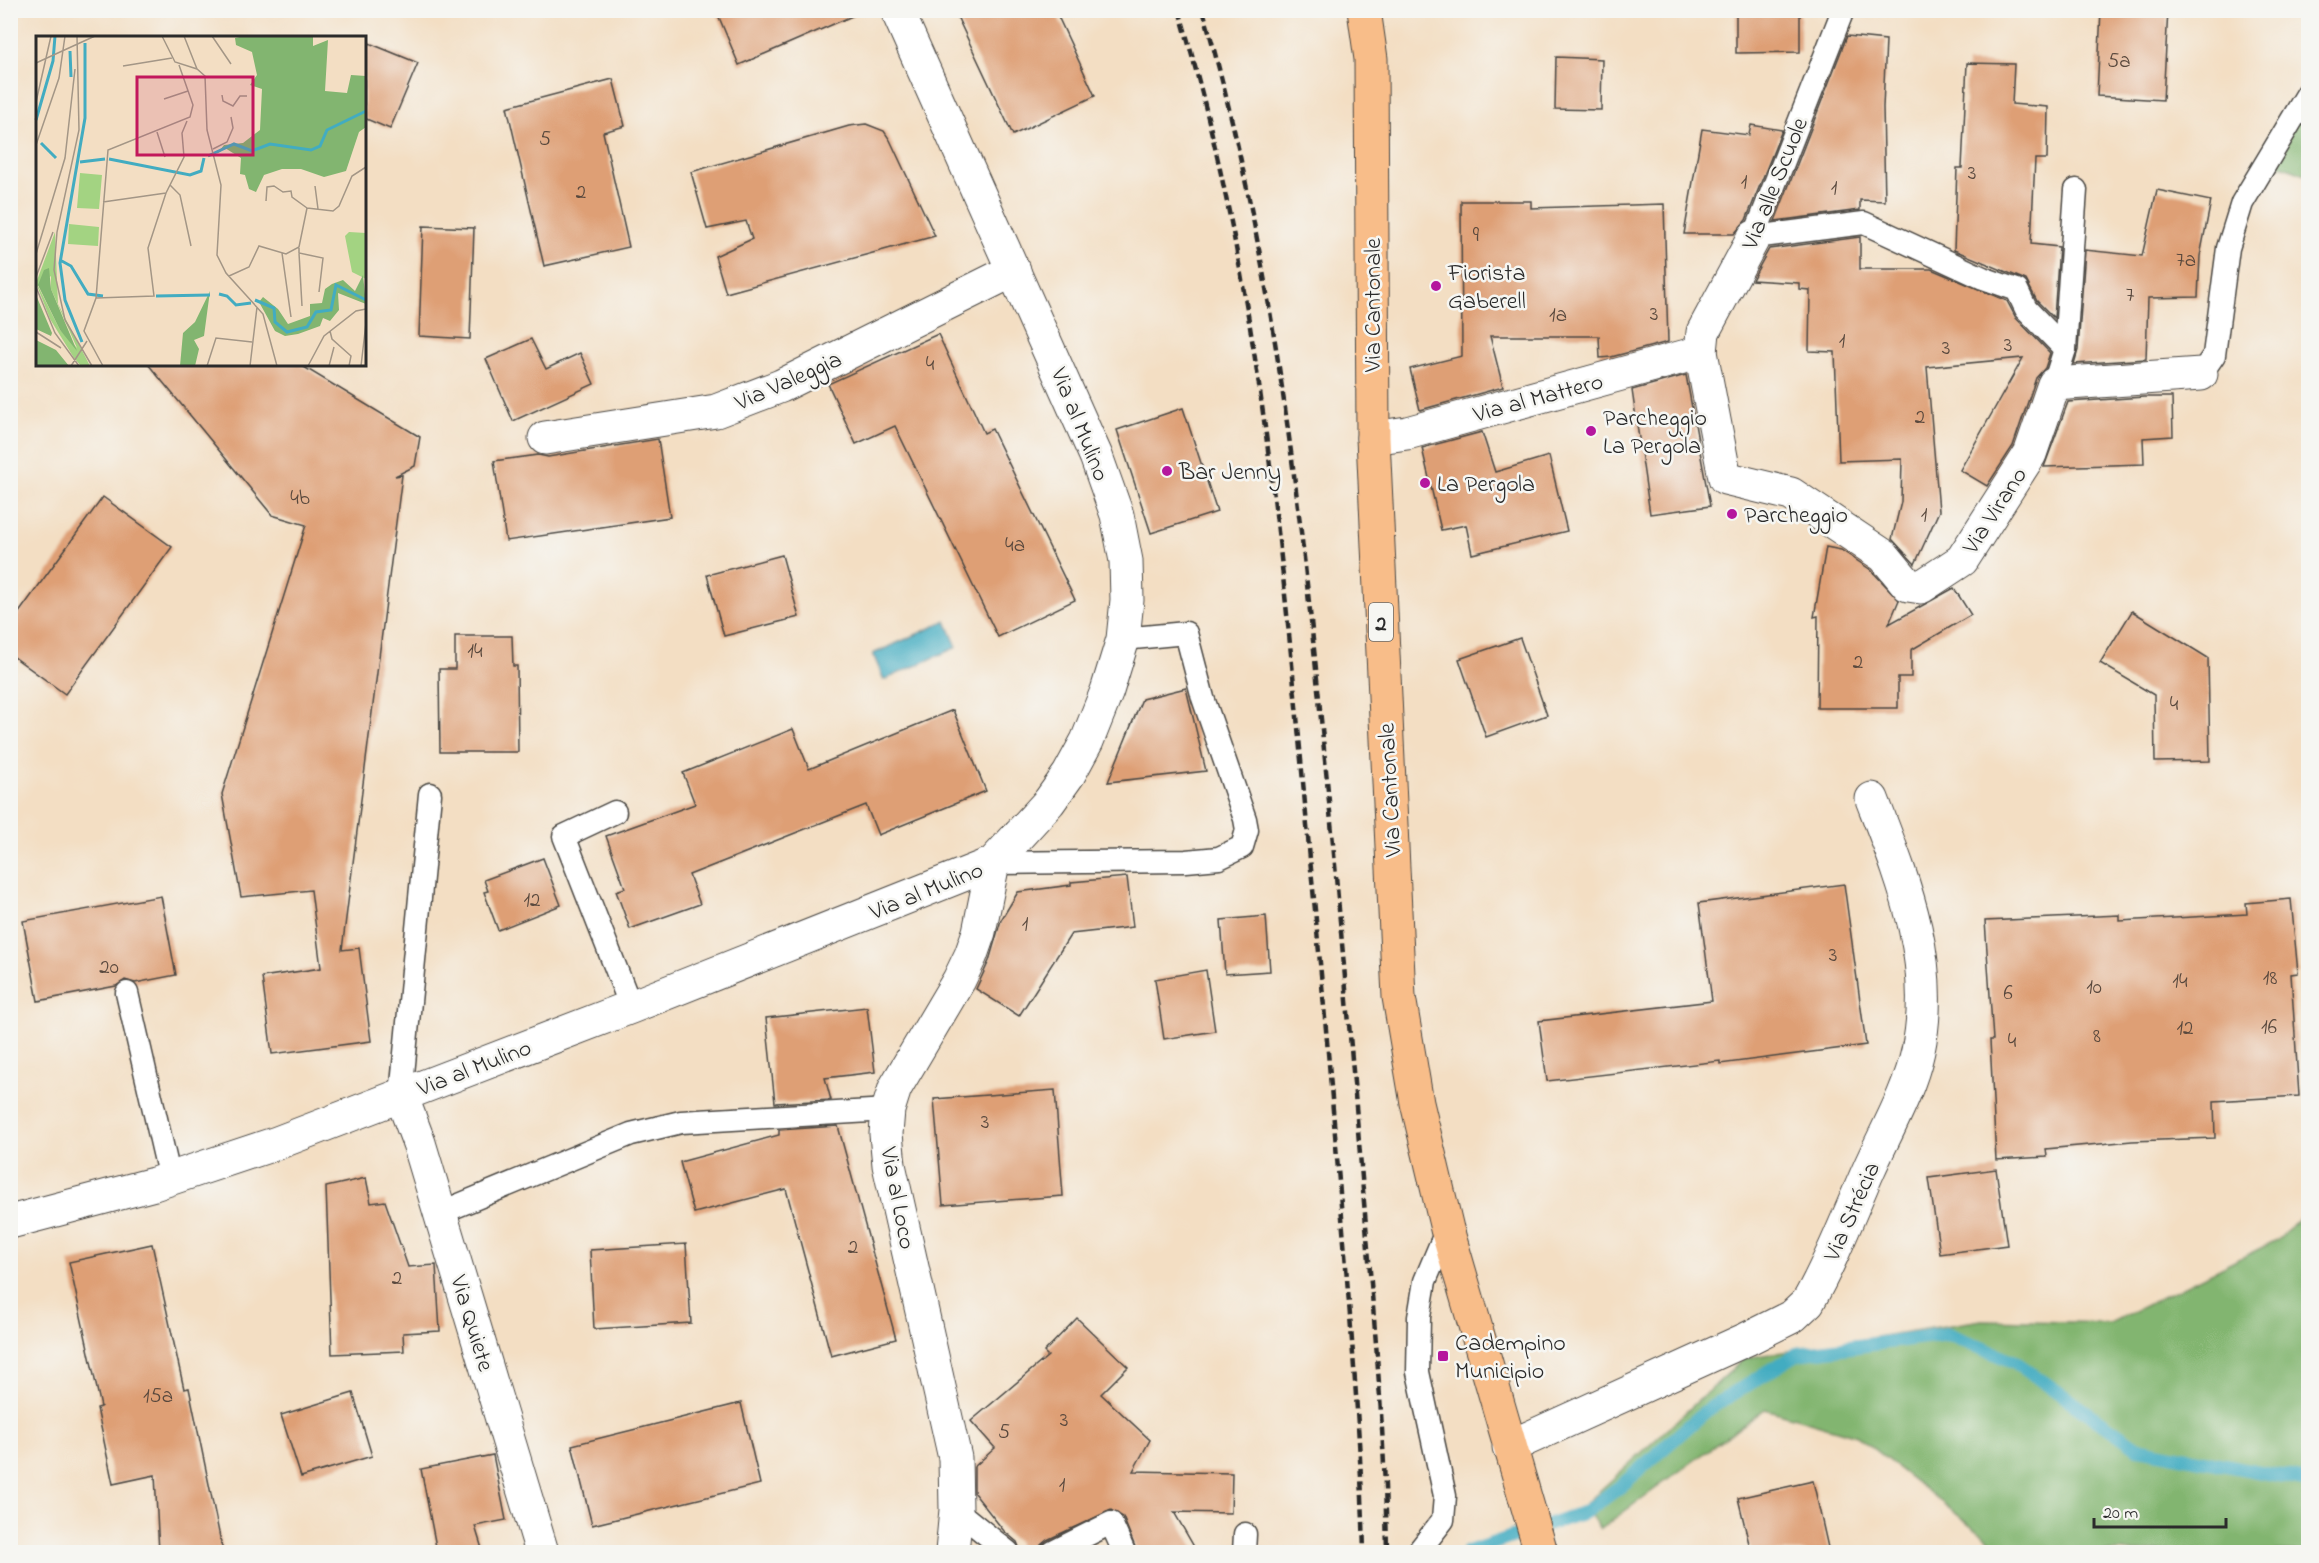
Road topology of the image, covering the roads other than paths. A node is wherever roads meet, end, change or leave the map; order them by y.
1 (897, 10) edge
2 (1364, 10) edge
3 (1843, 10) edge
4 (2308, 93) edge
5 (2076, 190) dead end
6 (1754, 237) junction
7 (1014, 270) junction
8 (2064, 349) junction
9 (1701, 352) junction
10 (2201, 374) joint
11 (2054, 384) junction
12 (545, 438) dead end
13 (1373, 438) junction
14 (1123, 639) junction
15 (430, 794) dead end
16 (1872, 799) dead end
17 (615, 812) dead end
18 (993, 863) junction
19 (127, 993) dead end
20 (631, 1007) junction
21 (401, 1095) junction
22 (888, 1110) junction
23 (170, 1179) junction
24 (440, 1213) junction
25 (10, 1222) edge
26 (1447, 1229) junction
27 (1509, 1447) junction
28 (956, 1510) junction
29 (542, 1552) edge
30 (952, 1552) edge
31 (1008, 1552) edge
32 (1053, 1552) edge
33 (1124, 1552) edge
34 (1418, 1552) edge
35 (1541, 1552) edge

1 - 7 street, Via al Mulino
2 - 13 main road, Via Cantonale / 2
3 - 6 lane, Via alle Scuole
4 - 10 lane
5 - 8 lane
6 - 8 lane
6 - 9 street, Via alle Scuole
7 - 12 street, Via Valeggia
7 - 14 street, Via al Mulino
8 - 11 lane
9 - 11 street, Via Virano
9 - 13 street, Via al Mattero
10 - 11 street
13 - 26 main road, Via Cantonale / 2
14 - 18 street, Via al Mulino
14 - 18 lane
15 - 21 lane
16 - 27 street, Via Strécia
17 - 20 lane
18 - 20 street, Via al Mulino
18 - 22 street, Via al Loco
19 - 23 lane
20 - 21 street, Via al Mulino
21 - 23 street, Via al Mulino
21 - 24 street, Via Quiete
22 - 24 lane
22 - 28 street, Via al Loco
23 - 25 street, Via al Mulino
24 - 29 street, Via Quiete
26 - 27 main road, Via Cantonale / 2
26 - 34 lane
27 - 35 main road, Via Cantonale / 2
28 - 30 street, Via al Loco
28 - 31 lane
32 - 33 lane

